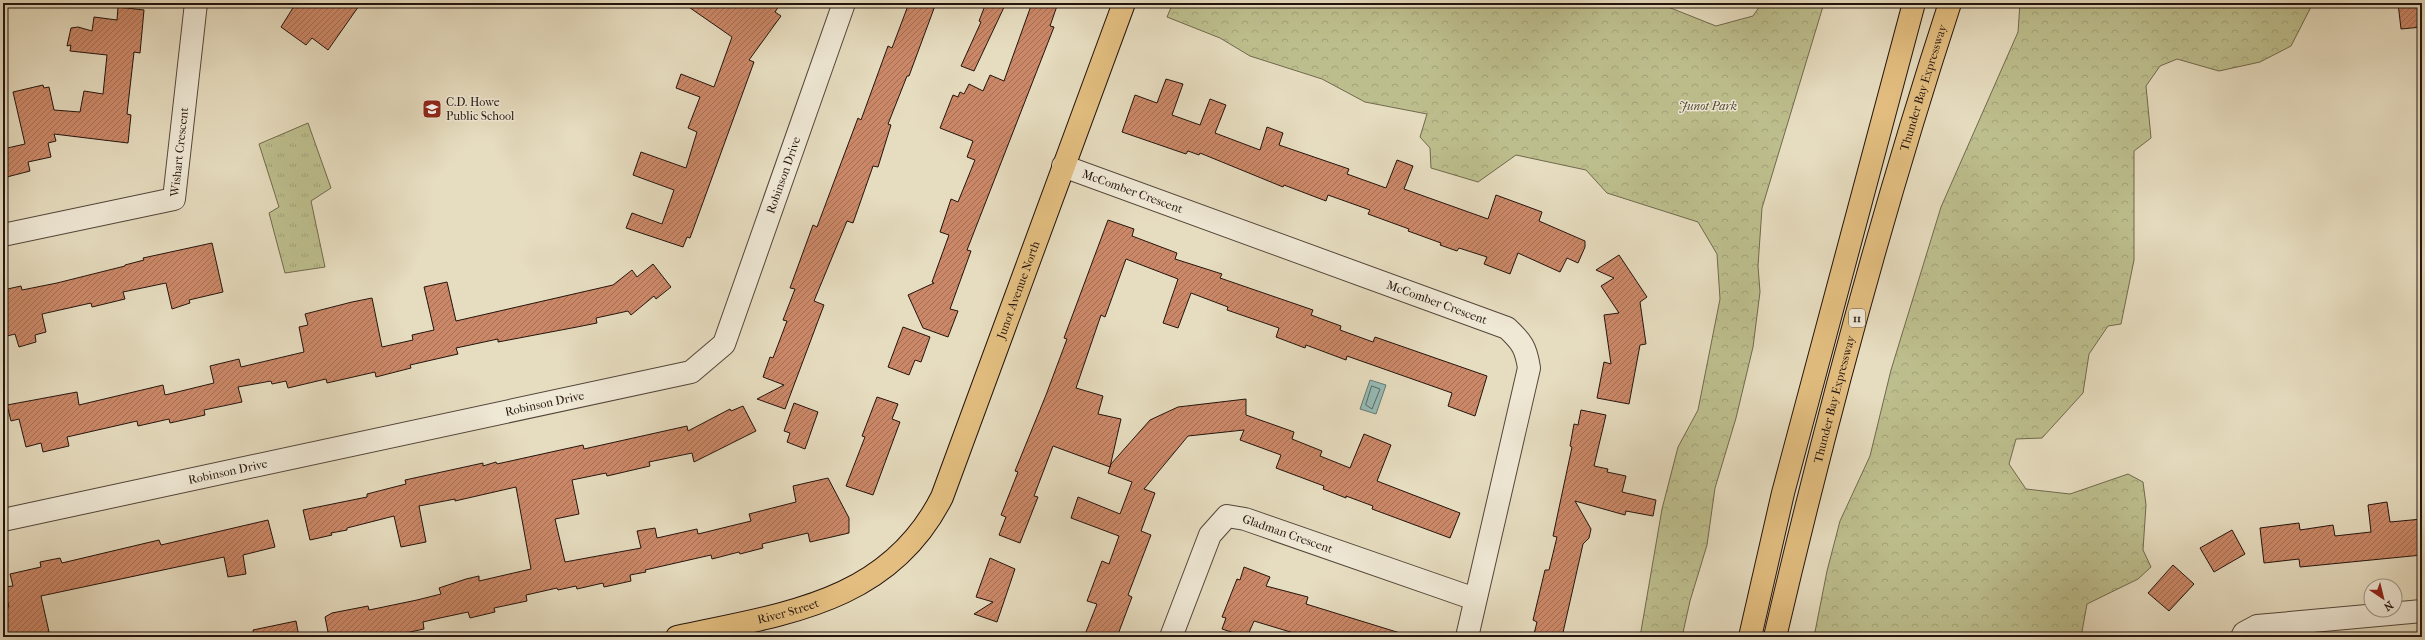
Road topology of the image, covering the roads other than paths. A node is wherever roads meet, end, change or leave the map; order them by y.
1 (196, 3) edge
2 (844, 3) edge
3 (1124, 3) edge
4 (1914, 3) edge
5 (1950, 3) edge
6 (1063, 166) junction
7 (3, 235) edge
8 (3, 520) edge
9 (889, 563) joint
10 (1475, 599) junction
11 (2422, 611) edge
12 (677, 637) edge
13 (1171, 637) edge
14 (1467, 637) edge
15 (1750, 637) edge
16 (1775, 637) edge
17 (2242, 637) edge

1 - 7 street, Wishart Crescent
2 - 8 street, Robinson Drive
3 - 6 main road, Junot Avenue North
4 - 15 main road, Thunder Bay Expressway / 11
5 - 16 main road, Thunder Bay Expressway / 11
6 - 9 main road, Junot Avenue North
6 - 10 street, McComber Crescent
9 - 12 main road, River Street
10 - 13 street, Gladman Crescent
10 - 14 street, McComber Crescent
11 - 17 street

